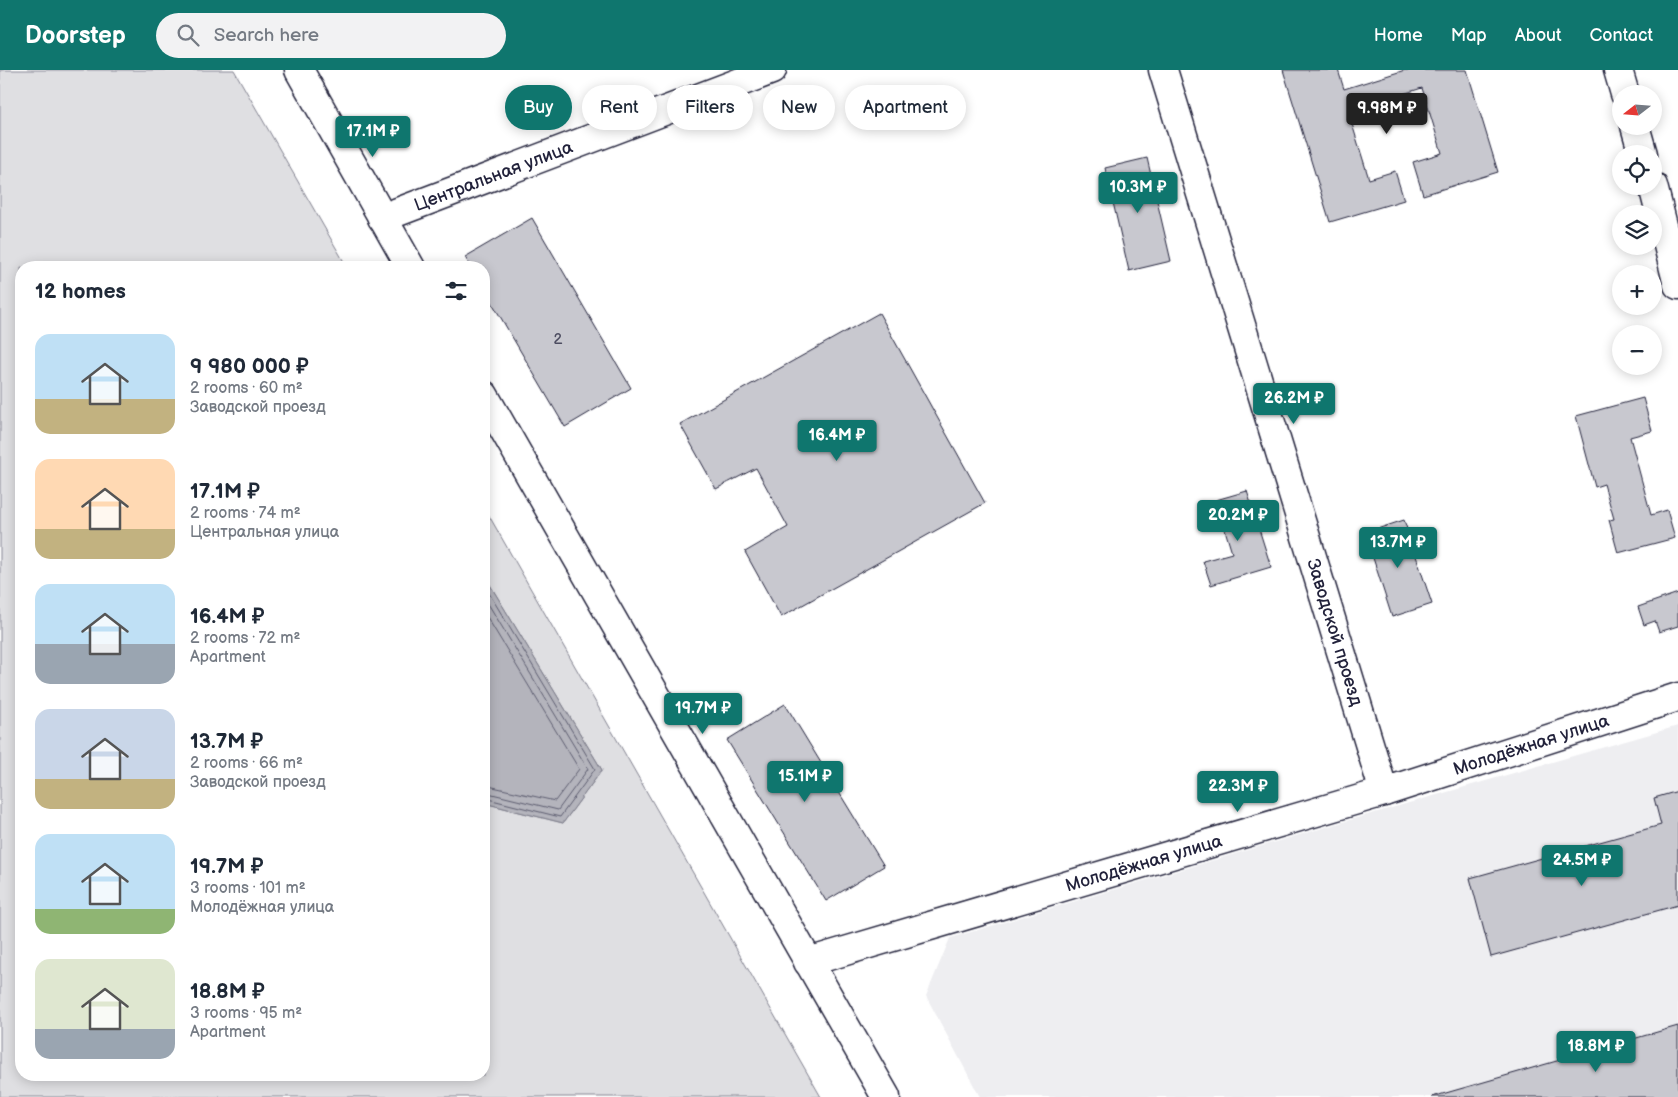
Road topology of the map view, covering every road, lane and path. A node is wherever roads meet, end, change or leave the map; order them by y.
1 (299, 70) edge
2 (772, 70) edge
3 (1163, 70) edge
4 (1618, 70) edge
5 (1622, 85) edge
6 (1664, 198) edge
7 (382, 218) junction
8 (407, 261) edge
9 (1678, 285) edge
10 (490, 406) edge
11 (1678, 697) edge
12 (1384, 792) junction
13 (808, 962) junction
14 (886, 1097) edge

1 - 7 street
2 - 7 street, Центральная улица
3 - 12 street, Заводской проезд
4 - 5 street
6 - 9 street
7 - 8 street
10 - 13 street
11 - 12 street, Молодёжная улица
12 - 13 street, Молодёжная улица
13 - 14 street

